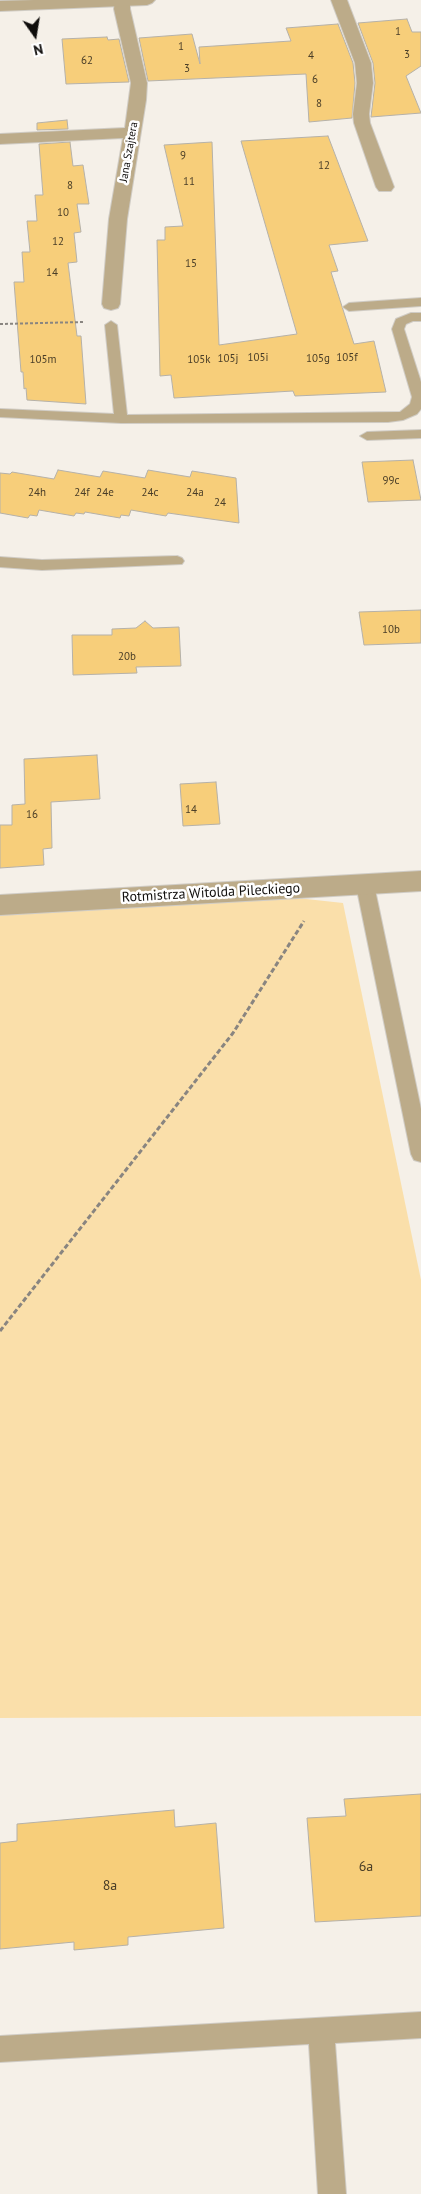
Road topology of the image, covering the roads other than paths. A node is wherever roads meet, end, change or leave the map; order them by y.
1 (147, 0) edge
2 (339, 0) edge
3 (122, 1) edge
4 (0, 6) edge
5 (132, 133) junction
6 (0, 140) edge
7 (385, 187) dead end
8 (421, 302) edge
9 (111, 304) dead end
10 (349, 307) dead end
11 (421, 316) edge
12 (111, 325) road end
13 (0, 413) edge
14 (121, 418) junction
15 (421, 434) edge
16 (367, 436) dead end
17 (176, 561) dead end
18 (0, 562) edge
19 (421, 881) edge
20 (365, 885) junction
21 (0, 905) edge
22 (421, 1154) edge
23 (421, 2025) edge
24 (321, 2031) junction
25 (0, 2049) edge
26 (332, 2194) edge

1 - 3 street
2 - 7 street
3 - 4 street
3 - 5 street, Jana Szajtera
5 - 6 street
5 - 9 street, Jana Szajtera
8 - 10 lane
11 - 14 lane
12 - 14 lane
13 - 14 lane
15 - 16 lane
17 - 18 lane
19 - 20 street, Rotmistrza Witolda Pileckiego
20 - 21 street, Rotmistrza Witolda Pileckiego
20 - 22 lane
23 - 24 lane
24 - 25 lane
24 - 26 lane

